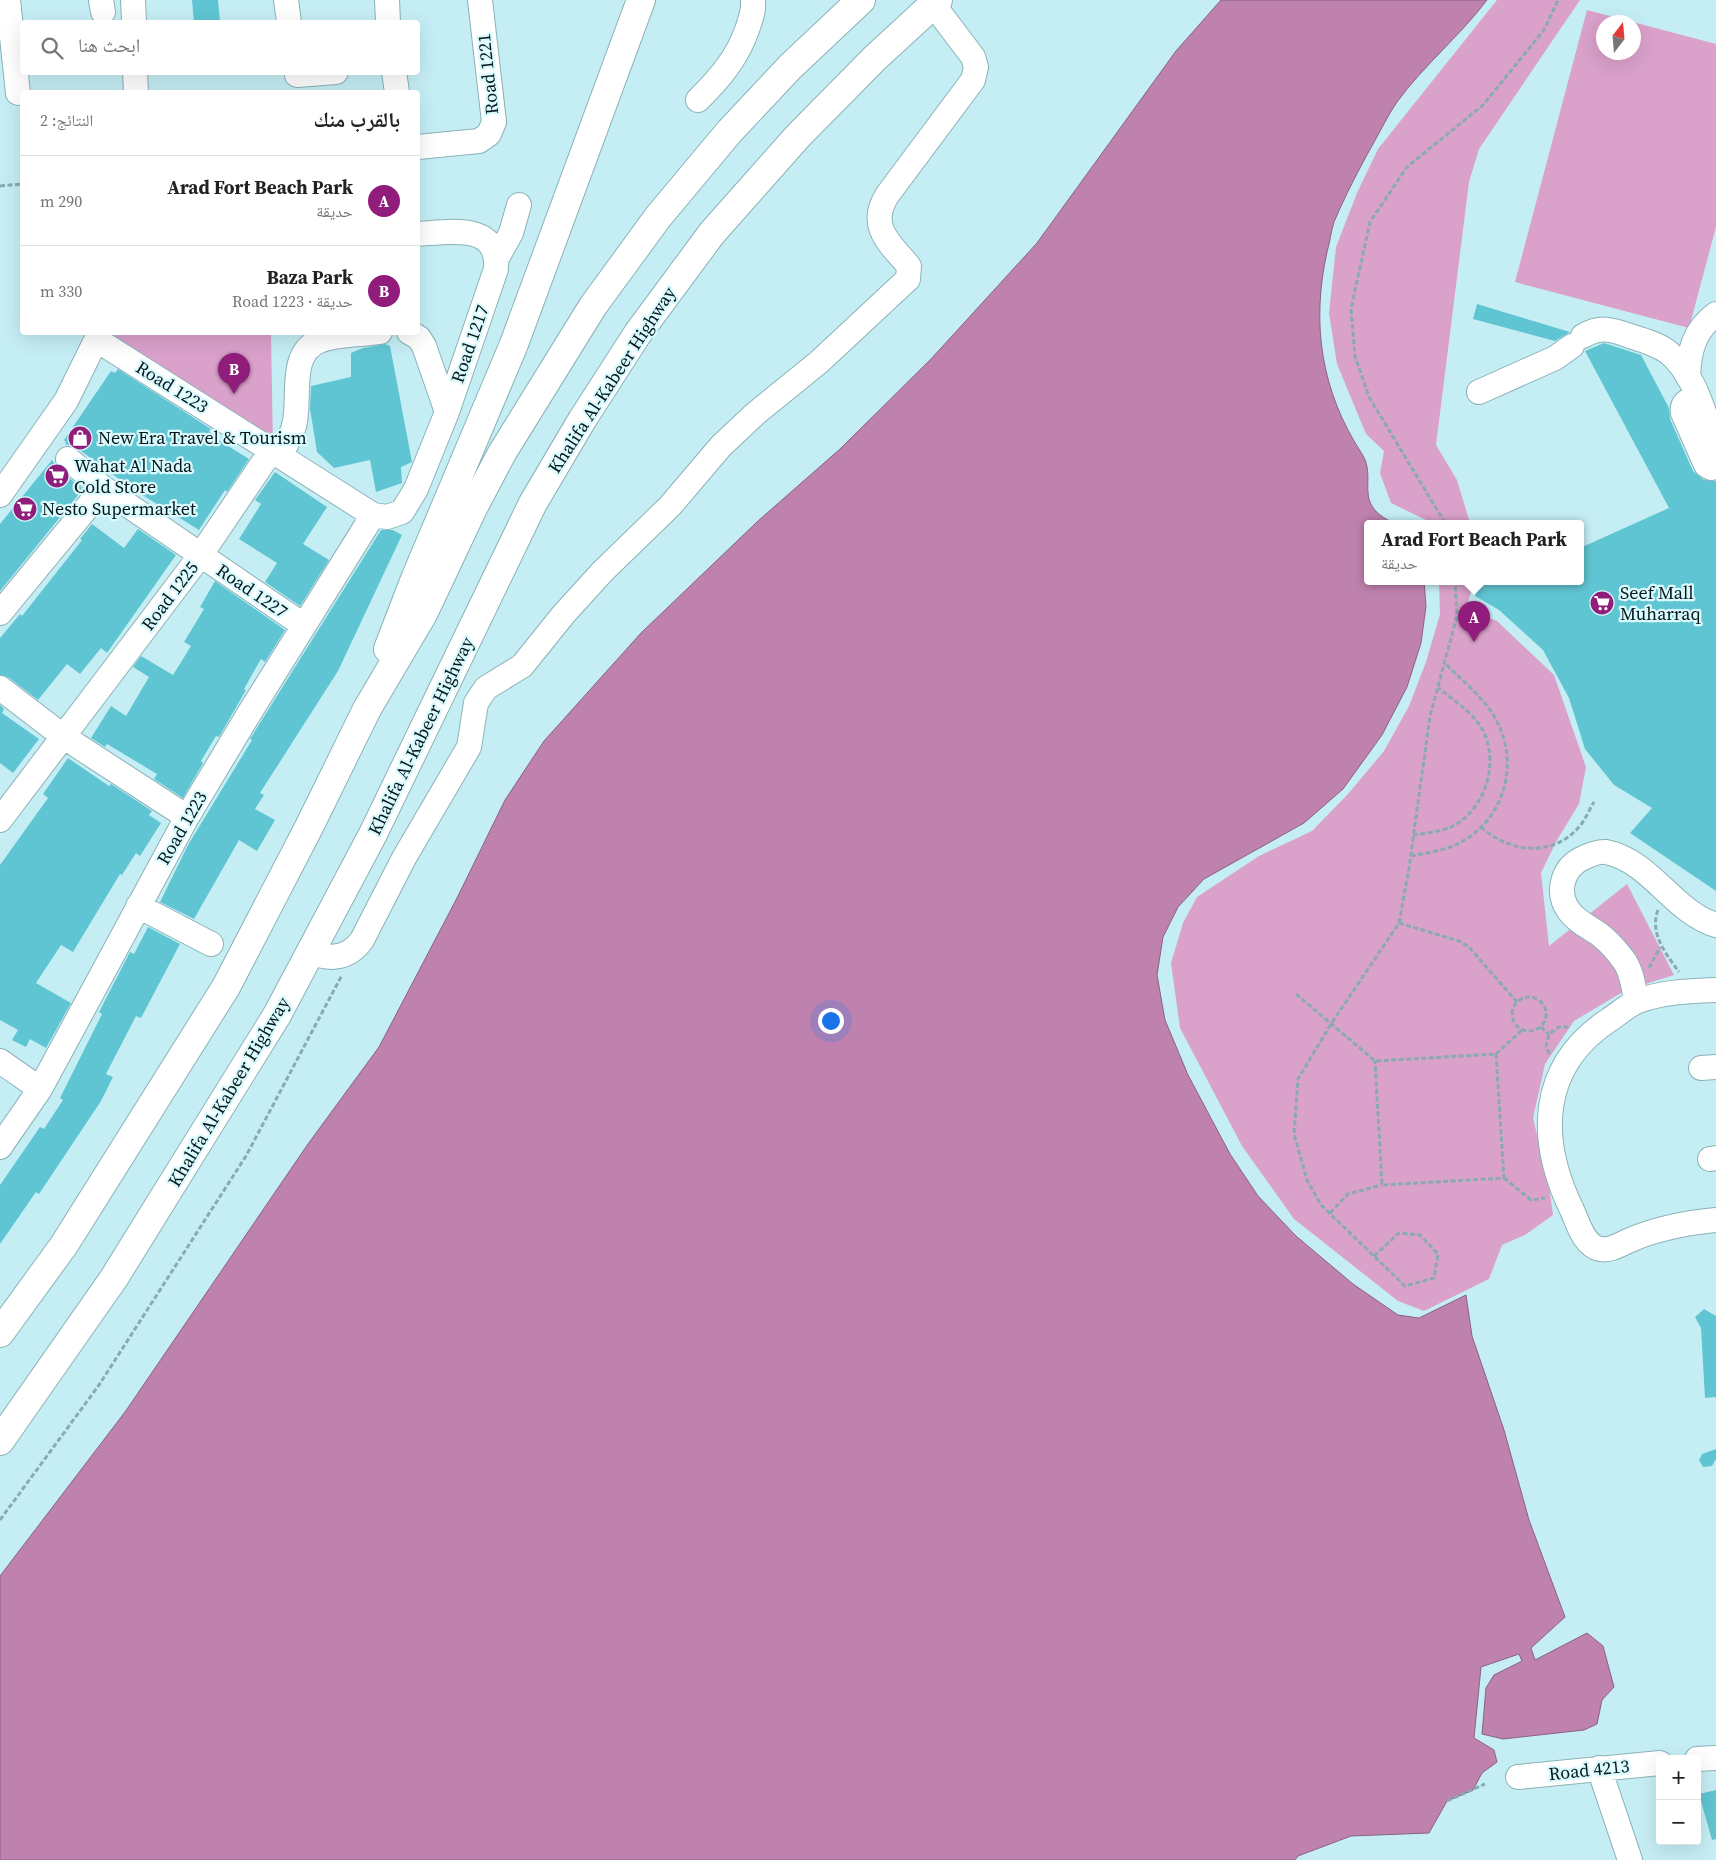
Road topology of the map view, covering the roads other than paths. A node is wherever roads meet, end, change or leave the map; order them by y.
1 (8, 0) edge
2 (133, 0) edge
3 (286, 0) edge
4 (386, 0) edge
5 (480, 0) edge
6 (641, 0) edge
7 (753, 0) edge
8 (861, 0) edge
9 (936, 2) edge
10 (134, 20) edge
11 (289, 20) edge
12 (388, 20) edge
13 (12, 63) edge
14 (135, 75) edge
15 (322, 75) edge
16 (394, 75) edge
17 (298, 80) edge
18 (136, 90) edge
19 (397, 90) edge
20 (18, 93) dead end
21 (698, 100) dead end
22 (420, 148) edge
23 (519, 205) dead end
24 (420, 234) edge
25 (497, 258) junction
26 (1716, 314) edge
27 (358, 335) edge
28 (414, 335) edge
29 (98, 336) edge
30 (1479, 392) dead end
31 (1701, 393) edge
32 (447, 412) junction
33 (1716, 447) edge
34 (275, 453) junction
35 (68, 459) dead end
36 (1716, 467) edge
37 (103, 488) junction
38 (0, 495) edge
39 (373, 515) junction
40 (200, 556) junction
41 (0, 613) edge
42 (303, 625) junction
43 (0, 688) edge
44 (367, 710) junction
45 (64, 737) junction
46 (8, 795) edge
47 (187, 817) junction
48 (0, 820) edge
49 (138, 906) junction
50 (1716, 924) edge
51 (211, 944) dead end
52 (311, 952) junction
53 (1716, 990) edge
54 (1636, 1001) junction
55 (0, 1061) edge
56 (40, 1089) junction
57 (0, 1147) edge
58 (1716, 1220) edge
59 (0, 1333) edge
60 (0, 1441) edge
61 (1716, 1758) edge
62 (1701, 1759) edge
63 (1656, 1763) edge
64 (1599, 1768) junction
65 (1518, 1777) dead end
66 (1630, 1860) edge

1 - 13 street
2 - 10 street
3 - 11 street
4 - 12 street
5 - 22 street, Road 1221
6 - 44 main road
7 - 21 street
8 - 44 main road
9 - 52 main road, Khalifa Al-Kabeer Highway
9 - 52 street
13 - 20 street
14 - 18 street
15 - 17 street
16 - 19 street
23 - 25 street, Road 1217
24 - 25 street
25 - 32 street, Road 1217
26 - 31 street
27 - 34 street, Road 1225
28 - 32 street
29 - 34 street, Road 1223
29 - 38 street
30 - 31 street
31 - 33 street
31 - 36 street
32 - 39 street, Road 1217
34 - 39 street, Road 1223
34 - 40 street, Road 1225
35 - 37 street, Road 1227
37 - 40 street, Road 1227
37 - 41 street
39 - 42 street, Road 1223
40 - 42 street, Road 1227
40 - 45 street, Road 1225
42 - 47 street, Road 1223
43 - 45 street
44 - 59 main road
45 - 46 street, Road 1225
45 - 47 street
46 - 48 street, Road 1225
47 - 49 street, Road 1223
49 - 51 street
49 - 56 street, Road 1223
50 - 54 street
52 - 60 main road, Khalifa Al-Kabeer Highway
53 - 54 street
54 - 58 street
55 - 56 street
56 - 57 street, Road 1223
61 - 62 street
63 - 64 street, Road 4213
64 - 65 street, Road 4213
64 - 66 street

